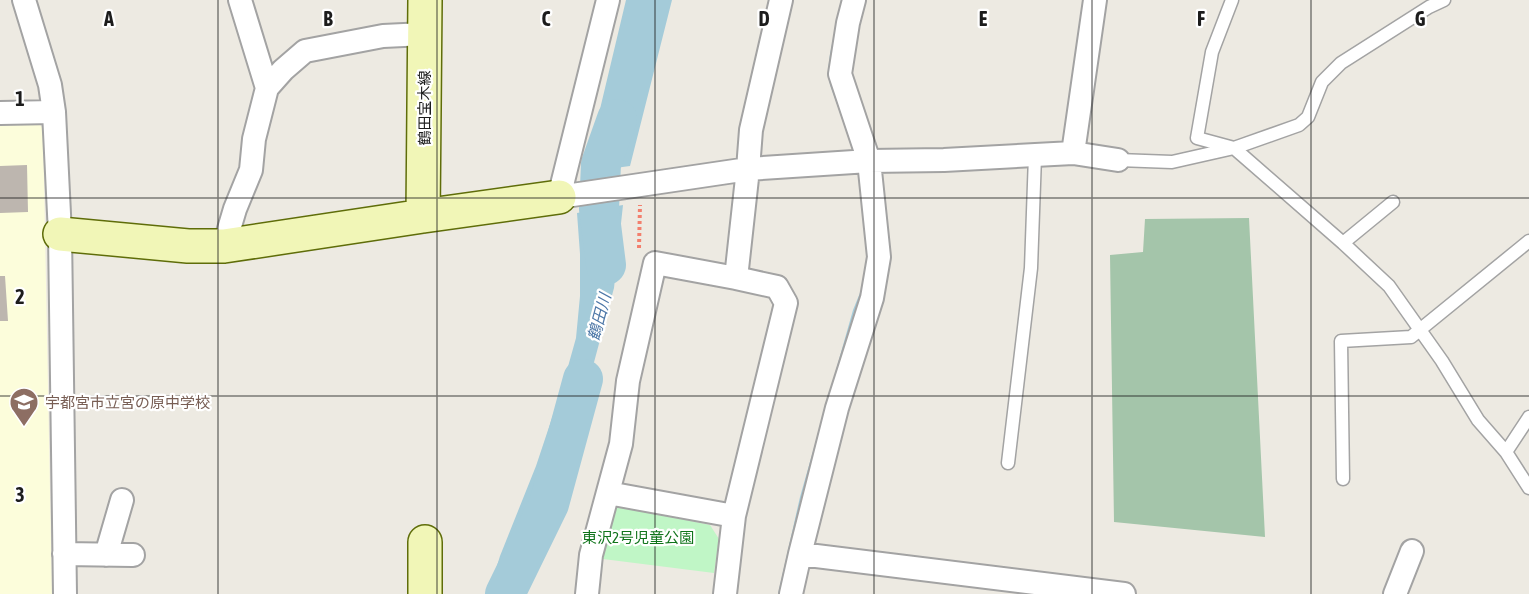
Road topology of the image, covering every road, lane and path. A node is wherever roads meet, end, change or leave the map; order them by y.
1 (24, 0) edge
2 (240, 0) edge
3 (425, 0) edge
4 (608, 0) edge
5 (781, 0) edge
6 (854, 0) edge
7 (1095, 0) edge
8 (1232, 0) edge
9 (1444, 0) edge
10 (424, 34) junction
11 (267, 88) junction
12 (54, 112) junction
13 (0, 113) edge
14 (1234, 148) junction
15 (1073, 153) junction
16 (1035, 156) junction
17 (1118, 160) joint
18 (869, 161) junction
19 (748, 169) junction
20 (641, 184) junction
21 (559, 197) junction
22 (1393, 202) dead end
23 (423, 216) junction
24 (60, 234) junction
25 (1529, 241) edge
26 (1343, 243) junction
27 (224, 246) junction
28 (655, 262) junction
29 (736, 278) junction
30 (1421, 329) junction
31 (1529, 417) edge
32 (1506, 452) junction
33 (1008, 464) dead end
34 (1343, 479) dead end
35 (1529, 488) edge
36 (608, 493) junction
37 (122, 500) dead end
38 (734, 516) junction
39 (425, 542) dead end
40 (1412, 551) dead end
41 (64, 554) junction
42 (800, 554) junction
43 (106, 555) junction
44 (133, 555) dead end
45 (64, 594) edge
46 (425, 594) edge
47 (587, 594) edge
48 (725, 594) edge
49 (791, 594) edge
50 (1124, 594) edge
51 (1395, 594) edge

1 - 12 street
2 - 11 street
3 - 10 street, 鶴田宝木線
4 - 21 street
5 - 19 street
6 - 18 street
7 - 15 street
8 - 14 lane
9 - 14 lane
10 - 11 street
10 - 23 street, 鶴田宝木線
11 - 27 street
12 - 13 street
12 - 24 street
14 - 17 lane
14 - 26 lane
15 - 16 street
15 - 17 street
16 - 18 street
16 - 33 lane
18 - 19 street
18 - 42 street
19 - 20 street
19 - 29 street
20 - 21 street
20 - 28 path
21 - 23 street
22 - 26 lane
23 - 27 street
24 - 27 street
24 - 41 street
25 - 30 lane
26 - 30 lane
28 - 29 street
28 - 36 street
29 - 38 street
30 - 32 lane
30 - 34 lane
31 - 32 lane
32 - 35 lane
36 - 38 street
36 - 47 street
37 - 43 street
38 - 48 street
39 - 46 street
40 - 51 street
41 - 43 street
41 - 45 street
42 - 49 street
42 - 50 street
43 - 44 street

